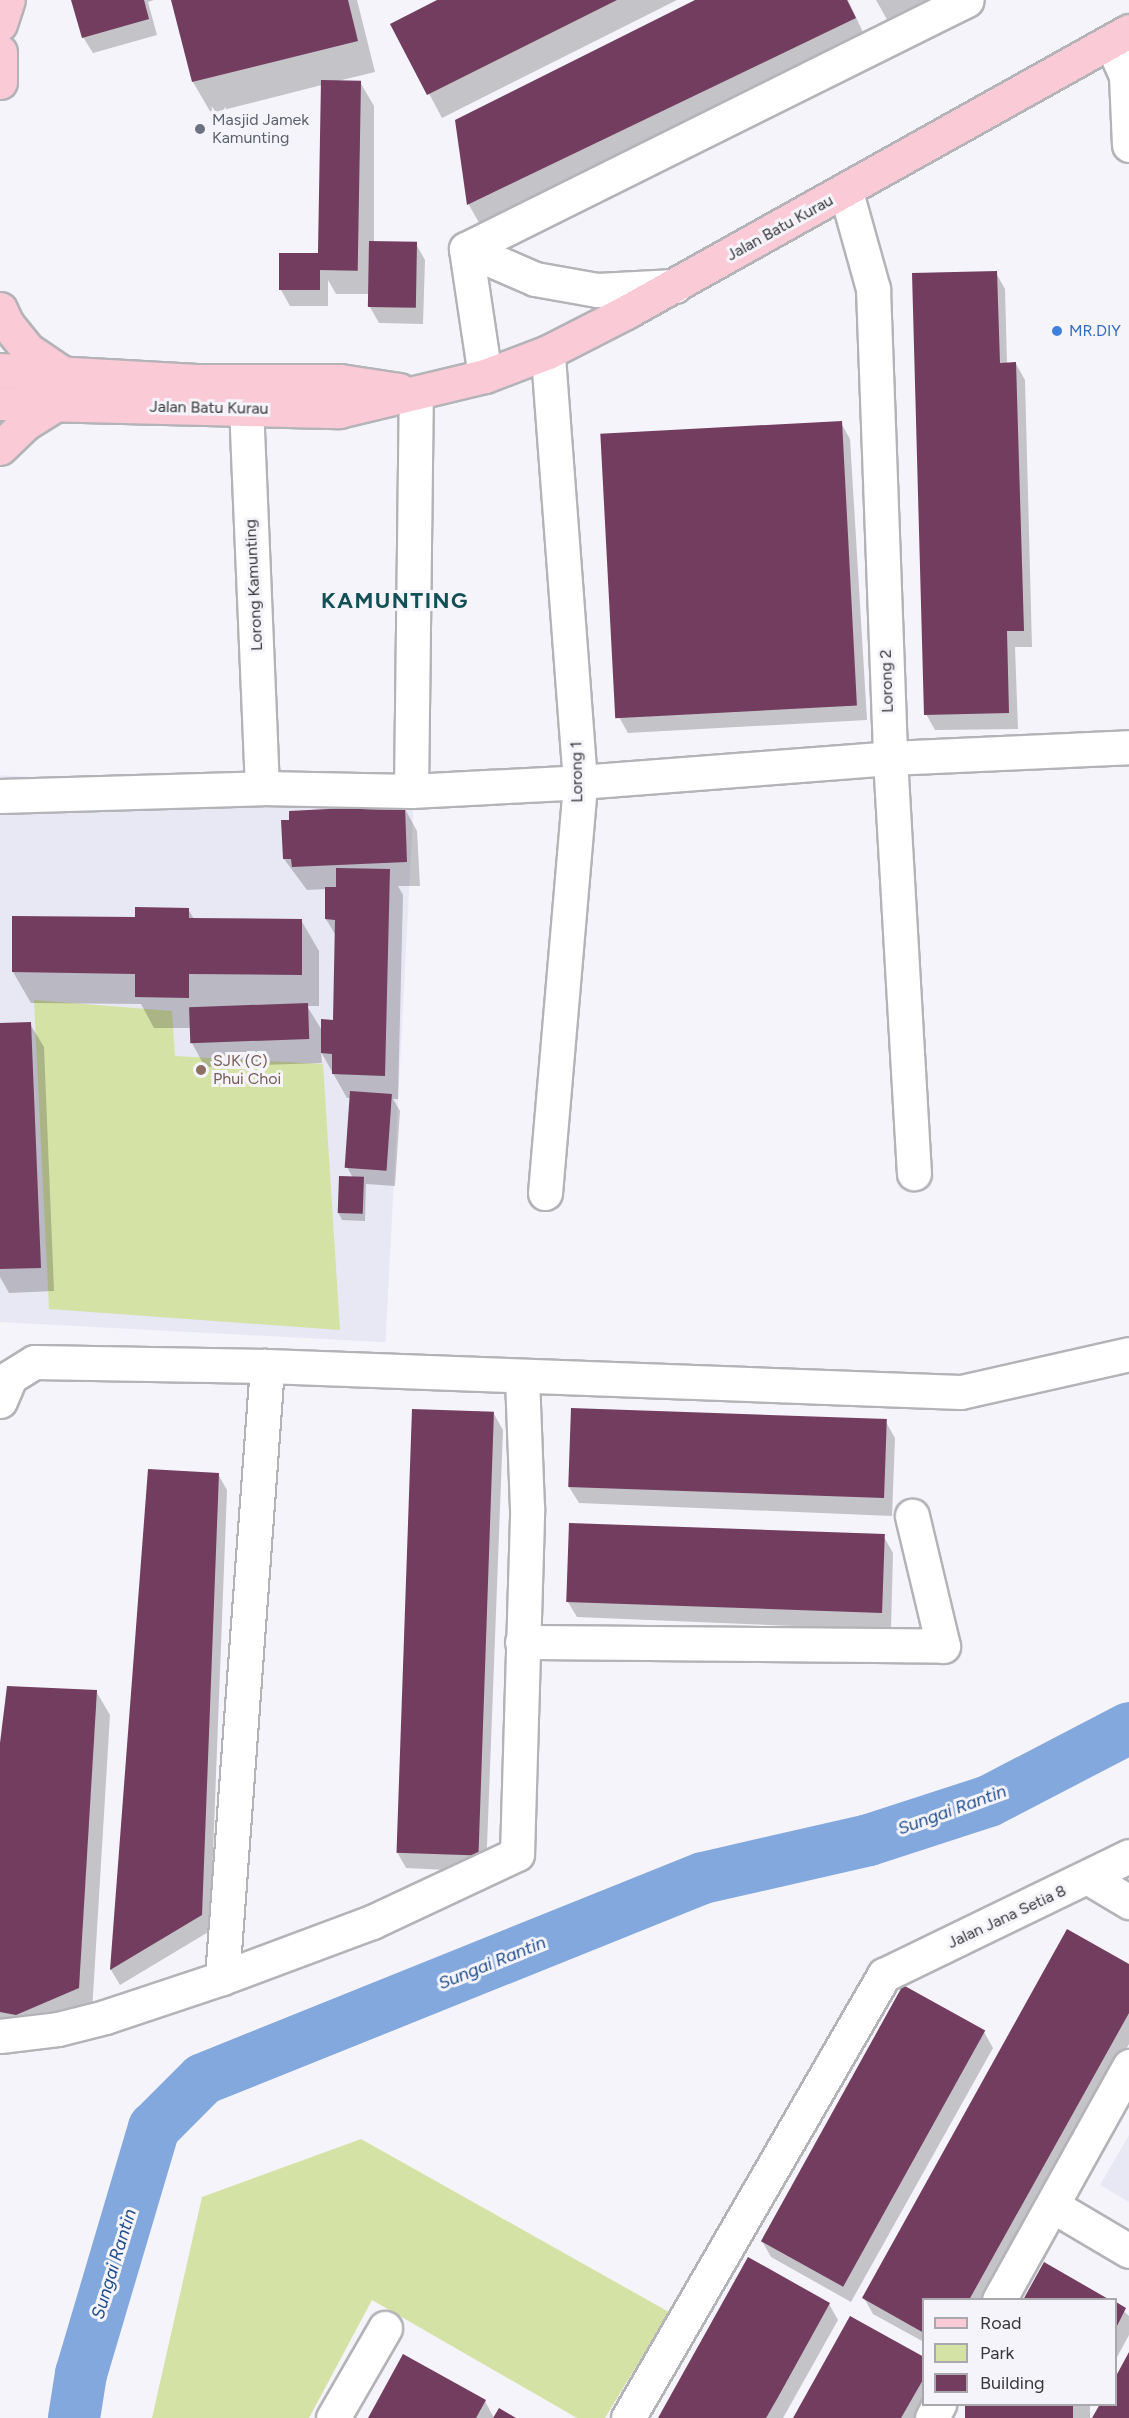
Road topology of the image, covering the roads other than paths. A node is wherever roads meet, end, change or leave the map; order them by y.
1 (8, 0) edge
2 (968, 0) edge
3 (0, 24) edge
4 (1120, 37) edge
5 (0, 52) edge
6 (0, 82) edge
7 (1129, 132) edge
8 (846, 192) junction
9 (466, 249) junction
10 (675, 286) junction
11 (0, 309) edge
12 (548, 352) junction
13 (0, 370) edge
14 (485, 376) junction
15 (60, 389) junction
16 (416, 393) junction
17 (245, 395) junction
18 (0, 403) edge
19 (0, 448) edge
20 (1129, 747) edge
21 (890, 758) junction
22 (580, 783) junction
23 (262, 788) junction
24 (411, 790) junction
25 (0, 796) edge
26 (914, 1173) dead end
27 (545, 1193) dead end
28 (1129, 1354) edge
29 (267, 1366) junction
30 (522, 1378) junction
31 (0, 1401) edge
32 (912, 1516) dead end
33 (522, 1642) junction
34 (1129, 1856) edge
35 (1089, 1878) junction
36 (1129, 1902) edge
37 (222, 1978) junction
38 (0, 2036) edge
39 (1129, 2066) edge
40 (1053, 2206) junction
41 (1129, 2250) edge
42 (1000, 2298) edge
43 (385, 2328) dead end
44 (333, 2418) edge
45 (628, 2418) edge

1 - 3 main road
2 - 9 street
4 - 7 street
4 - 8 main road, Jalan Batu Kurau
5 - 6 main road
8 - 10 main road, Jalan Batu Kurau
8 - 21 street, Lorong 2
9 - 10 street
9 - 14 street
10 - 12 main road, Jalan Batu Kurau
11 - 15 main road
12 - 14 main road, Jalan Batu Kurau
12 - 22 street, Lorong 1
13 - 15 main road, Jalan Batu Kurau
14 - 16 main road, Jalan Batu Kurau
15 - 17 main road, Jalan Batu Kurau
15 - 18 main road, Jalan Batu Kurau
15 - 19 main road
16 - 17 main road, Jalan Batu Kurau
16 - 24 street
17 - 23 street, Lorong Kamunting
20 - 21 street
21 - 22 street
21 - 26 street, Lorong 2
22 - 24 street
22 - 27 street, Lorong 1
23 - 24 street
23 - 25 street
28 - 30 street
29 - 30 street
29 - 31 street
29 - 37 street
30 - 33 street
32 - 33 street
33 - 37 street
34 - 35 street, Jalan Jana Setia 8
35 - 36 street
35 - 45 street, Jalan Jana Setia 8
37 - 38 street
39 - 40 street
40 - 41 street
40 - 42 street
43 - 44 street

